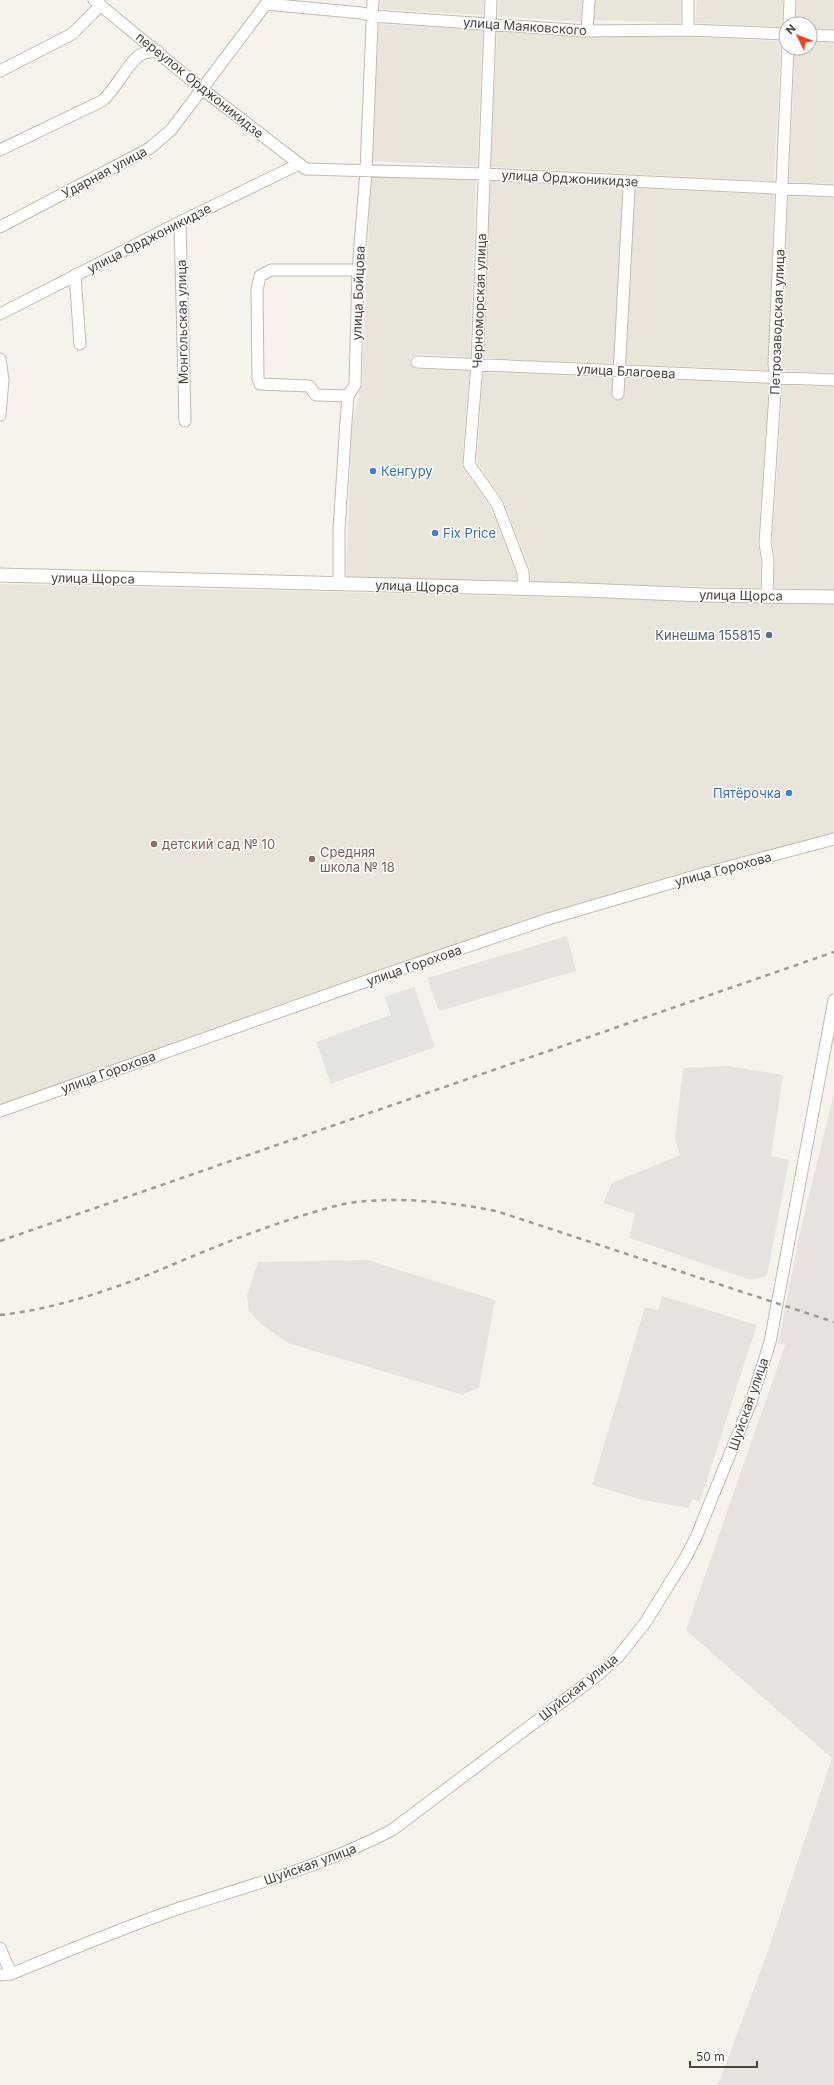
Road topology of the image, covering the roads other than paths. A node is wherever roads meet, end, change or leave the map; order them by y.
1 (373, 0) edge
2 (491, 0) edge
3 (589, 0) edge
4 (688, 0) edge
5 (790, 0) edge
6 (98, 2) edge
7 (264, 2) edge
8 (372, 16) junction
9 (789, 16) edge
10 (490, 23) junction
11 (688, 30) junction
12 (587, 31) junction
13 (778, 34) edge
14 (818, 35) edge
15 (834, 36) edge
16 (158, 51) junction
17 (788, 56) edge
18 (0, 71) edge
19 (202, 89) junction
20 (0, 150) edge
21 (302, 167) junction
22 (366, 171) junction
23 (484, 174) junction
24 (629, 188) dead end
25 (781, 188) junction
26 (834, 191) edge
27 (180, 222) junction
28 (0, 227) edge
29 (358, 270) junction
30 (75, 275) junction
31 (0, 314) edge
32 (80, 344) dead end
33 (0, 359) edge
34 (417, 362) dead end
35 (476, 364) junction
36 (619, 371) junction
37 (776, 378) junction
38 (834, 380) edge
39 (618, 394) dead end
40 (348, 396) junction
41 (0, 415) edge
42 (185, 421) dead end
43 (0, 575) edge
44 (339, 584) junction
45 (524, 589) junction
46 (767, 595) junction
47 (834, 597) edge
48 (834, 839) edge
49 (834, 1000) edge
50 (0, 1111) edge
51 (0, 1948) edge
52 (5, 1975) edge

1 - 8 street, улица Бойцова
2 - 10 street, Черноморская улица
3 - 12 street
4 - 11 street
5 - 9 street
6 - 16 street, переулок Орджоникидзе
6 - 18 street
7 - 8 street, улица Маяковского
7 - 19 street, Ударная улица
8 - 10 street, улица Маяковского
8 - 22 street, улица Бойцова
10 - 12 street, улица Маяковского
10 - 23 street, Черноморская улица
11 - 12 street, улица Маяковского
11 - 13 street, улица Маяковского
14 - 15 street
16 - 19 street, переулок Орджоникидзе
16 - 20 street
17 - 25 street, Петрозаводская улица
19 - 21 street, переулок Орджоникидзе
19 - 28 street, Ударная улица
21 - 22 street, улица Орджоникидзе
21 - 27 street, улица Орджоникидзе
22 - 23 street, улица Орджоникидзе
22 - 29 street, улица Бойцова
23 - 25 street, улица Орджоникидзе
23 - 35 street, Черноморская улица
24 - 36 street
25 - 26 street, улица Орджоникидзе
25 - 37 street, Петрозаводская улица
27 - 30 street, улица Орджоникидзе
27 - 42 street, Монгольская улица
29 - 40 street, улица Бойцова
29 - 40 street
30 - 31 street, улица Орджоникидзе
30 - 32 street
33 - 41 street
34 - 35 street, улица Благоева
35 - 36 street, улица Благоева
35 - 45 street, Черноморская улица
36 - 37 street, улица Благоева
36 - 39 street
37 - 38 street, улица Благоева
37 - 46 street, Петрозаводская улица
40 - 44 street, улица Бойцова
43 - 44 street, улица Щорса
44 - 45 street, улица Щорса
45 - 46 street, улица Щорса
46 - 47 street, улица Щорса
48 - 50 street, улица Горохова
49 - 52 street, Шуйская улица
51 - 52 street

